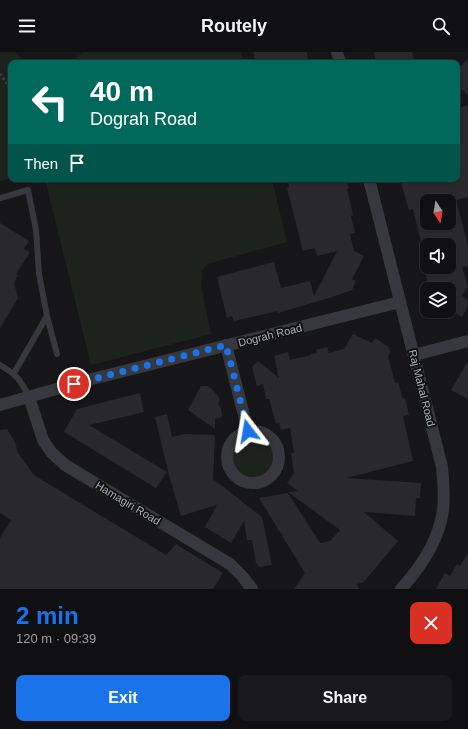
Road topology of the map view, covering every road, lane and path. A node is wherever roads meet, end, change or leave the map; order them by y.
1 (0, 74) edge
2 (8, 85) edge
3 (370, 182) edge
4 (0, 198) edge
5 (400, 302) junction
6 (47, 316) junction
7 (468, 341) edge
8 (226, 345) junction
9 (57, 354) dead end
10 (414, 355) junction
11 (0, 365) edge
12 (14, 372) junction
13 (29, 397) junction
14 (0, 405) edge
15 (248, 431) junction
16 (252, 589) edge
17 (400, 589) edge

1 - 2 path
3 - 5 street, Raj Mahal Road
4 - 6 lane
5 - 8 street, Dograh Road
5 - 10 street, Raj Mahal Road
6 - 9 lane
6 - 12 lane
7 - 10 street
8 - 13 street, Dograh Road
8 - 15 street
10 - 17 street, Raj Mahal Road
11 - 12 lane
12 - 13 lane
13 - 14 street, Dograh Road
13 - 16 street, Hamagiri Road
15 - 15 street

